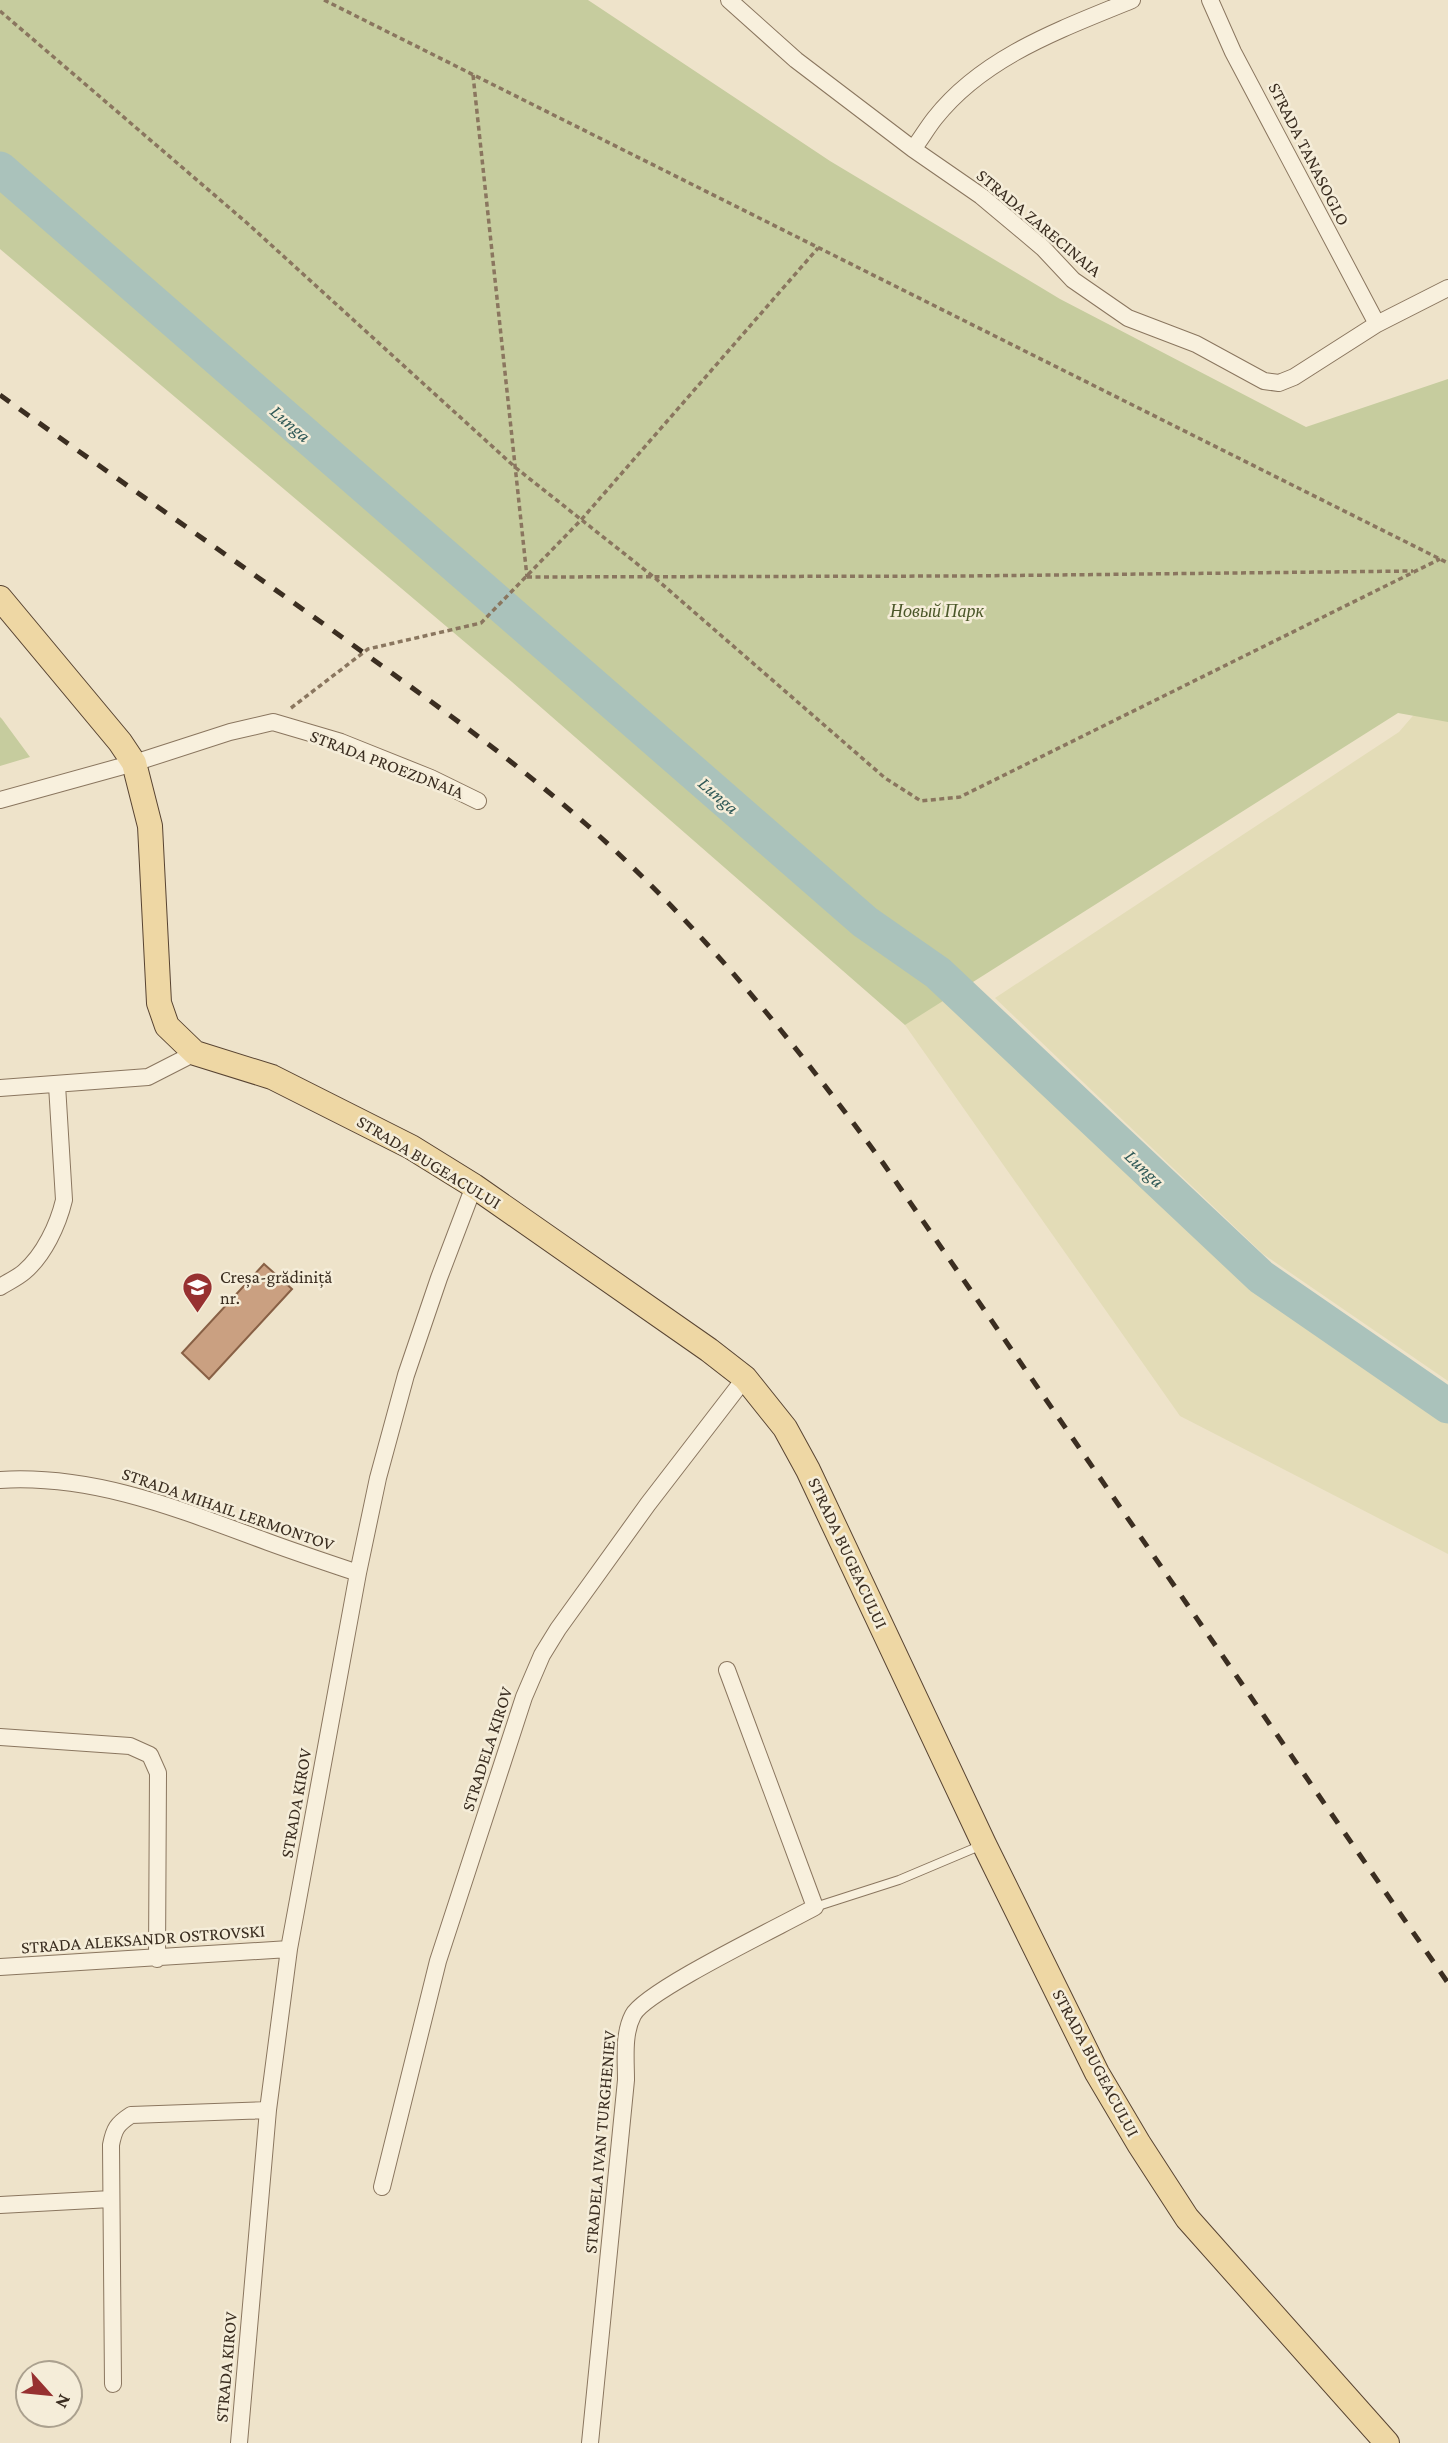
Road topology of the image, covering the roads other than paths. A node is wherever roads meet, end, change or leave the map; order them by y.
1 (729, 0) edge
2 (1132, 0) edge
3 (1210, 0) edge
4 (914, 149) junction
5 (1448, 288) edge
6 (1377, 324) junction
7 (0, 598) edge
8 (134, 763) junction
9 (0, 800) edge
10 (478, 801) dead end
11 (195, 1053) junction
12 (57, 1085) junction
13 (0, 1088) edge
14 (474, 1186) junction
15 (0, 1287) edge
16 (745, 1378) junction
17 (0, 1480) edge
18 (358, 1573) junction
19 (727, 1670) dead end
20 (0, 1737) edge
21 (984, 1844) junction
22 (815, 1908) junction
23 (289, 1949) junction
24 (157, 1959) junction
25 (0, 1967) edge
26 (268, 2110) junction
27 (382, 2187) dead end
28 (111, 2199) junction
29 (0, 2206) edge
30 (113, 2384) dead end
31 (239, 2443) edge
32 (590, 2443) edge
33 (1387, 2443) edge

1 - 4 street, STRADA ZARECINAIA
2 - 4 street
3 - 6 street, STRADA TANASOGLO
4 - 6 street, STRADA ZARECINAIA
5 - 6 street
7 - 8 main road
8 - 9 street, STRADA PROEZDNAIA
8 - 10 street, STRADA PROEZDNAIA
8 - 11 main road
11 - 12 street
11 - 14 main road, STRADA BUGEACULUI
12 - 13 street
12 - 15 street
14 - 16 main road, STRADA BUGEACULUI
14 - 18 street, STRADA KIROV
16 - 21 main road, STRADA BUGEACULUI
16 - 27 street, STRADELA KIROV
17 - 18 street, STRADA MIHAIL LERMONTOV
18 - 23 street, STRADA KIROV
19 - 22 street
20 - 24 street
21 - 22 lane
21 - 33 main road, STRADA BUGEACULUI
22 - 32 street, STRADELA IVAN TURGHENIEV
23 - 24 street, STRADA ALEKSANDR OSTROVSKI
23 - 26 street, STRADA KIROV
24 - 25 street, STRADA ALEKSANDR OSTROVSKI
26 - 28 street
26 - 31 street, STRADA KIROV
28 - 29 street
28 - 30 street

